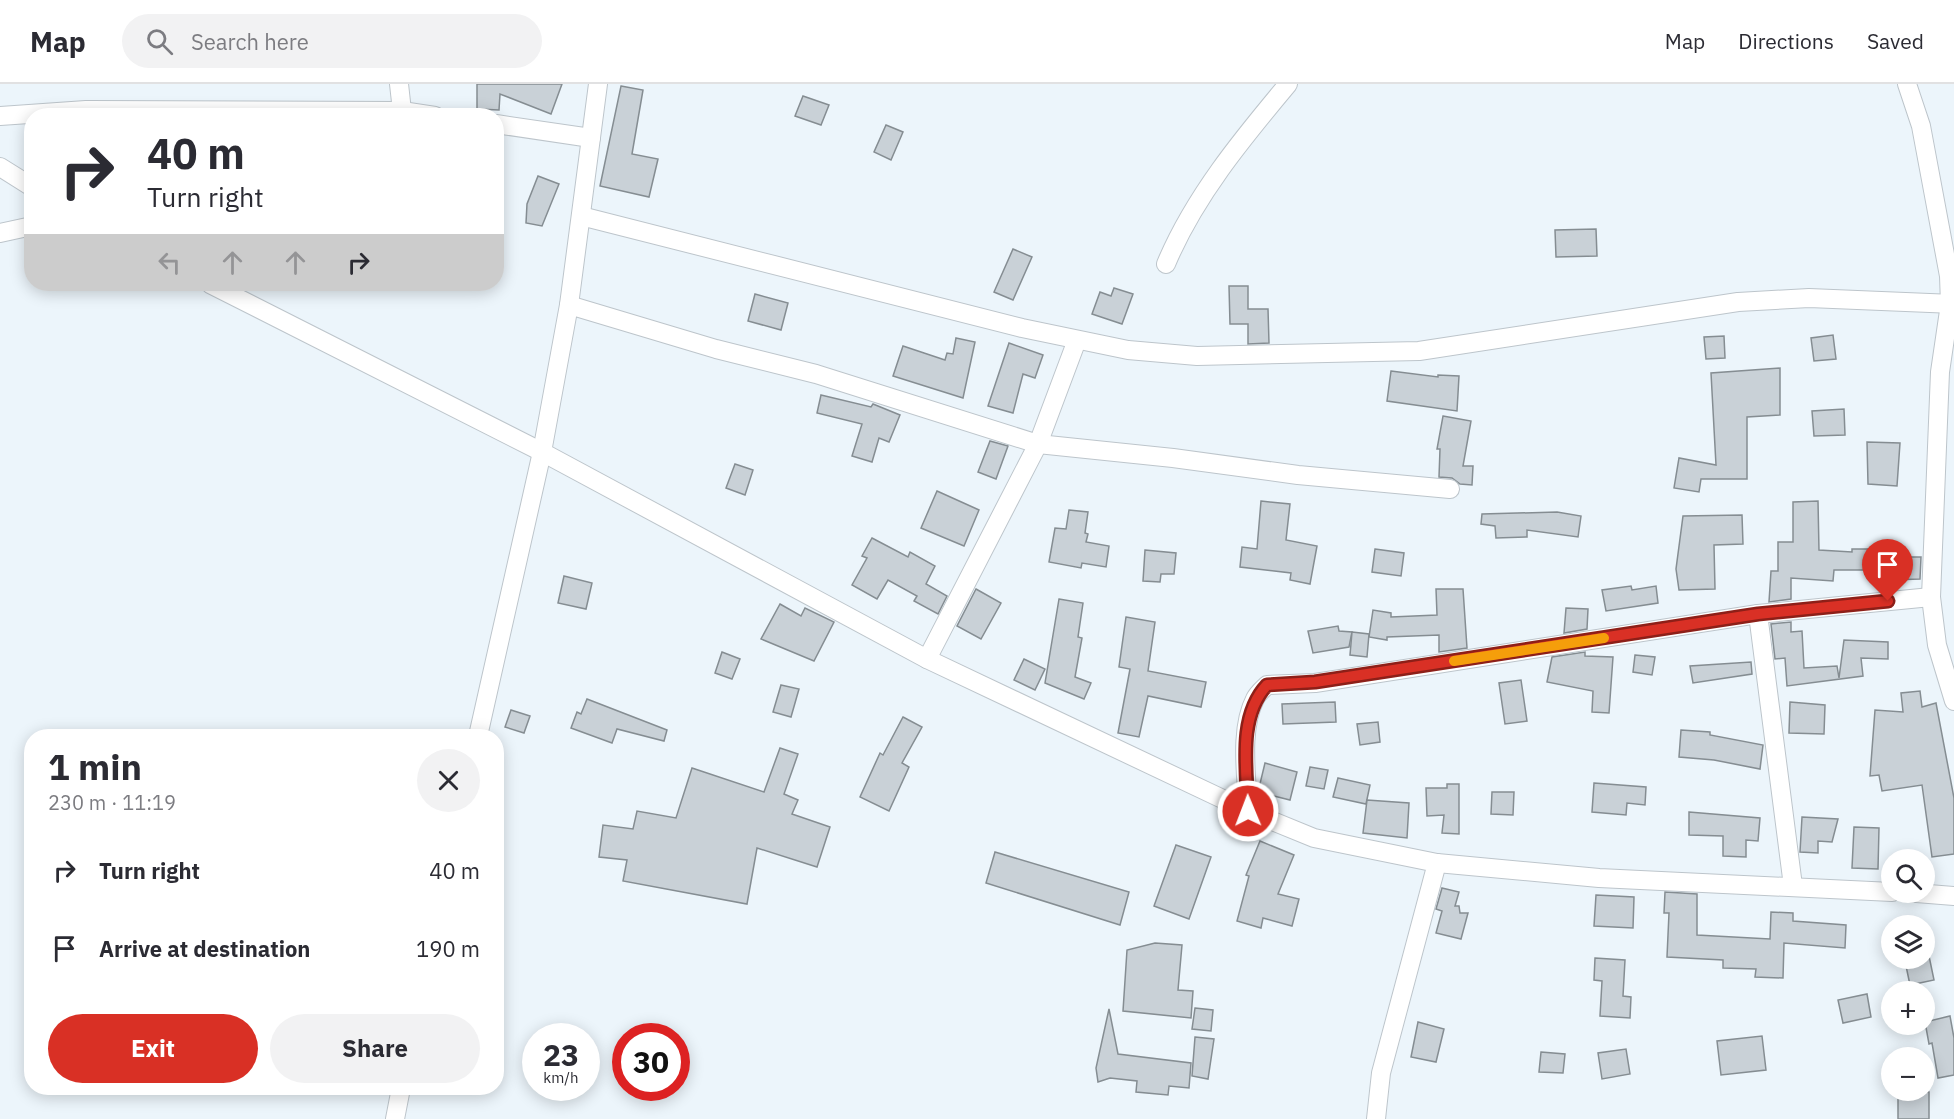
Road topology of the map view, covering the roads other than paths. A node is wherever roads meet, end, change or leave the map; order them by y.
1 (399, 84) edge
2 (598, 84) edge
3 (1288, 84) edge
4 (1907, 84) edge
5 (402, 108) edge
6 (24, 114) edge
7 (0, 116) edge
8 (504, 125) edge
9 (591, 138) junction
10 (0, 167) edge
11 (24, 182) edge
12 (581, 216) junction
13 (24, 228) edge
14 (0, 233) edge
15 (1167, 264) dead end
16 (224, 291) edge
17 (1952, 304) edge
18 (569, 305) junction
19 (1077, 340) junction
20 (1038, 444) junction
21 (542, 452) junction
22 (1450, 489) dead end
23 (1931, 597) junction
24 (1758, 614) junction
25 (1946, 645) edge
26 (927, 659) junction
27 (1954, 701) edge
28 (480, 729) edge
29 (1248, 811) junction
30 (1437, 863) junction
31 (1793, 886) junction
32 (1881, 891) edge
33 (1935, 894) edge
34 (1954, 896) edge
35 (400, 1095) edge
36 (395, 1119) edge
37 (1376, 1119) edge

1 - 5 street
2 - 9 street
3 - 15 street
4 - 17 street
6 - 7 street
8 - 9 street
9 - 12 street
10 - 11 street
12 - 18 street
12 - 19 street
13 - 14 street
16 - 21 street
17 - 19 street
17 - 23 street
18 - 20 street
18 - 21 street
19 - 20 street
20 - 22 street
20 - 26 street
21 - 26 street
21 - 28 street
23 - 24 street
23 - 25 street
24 - 29 street
24 - 31 street
25 - 27 street
26 - 29 street
29 - 30 street
30 - 31 street
30 - 37 street
31 - 32 street
33 - 34 street
35 - 36 street

